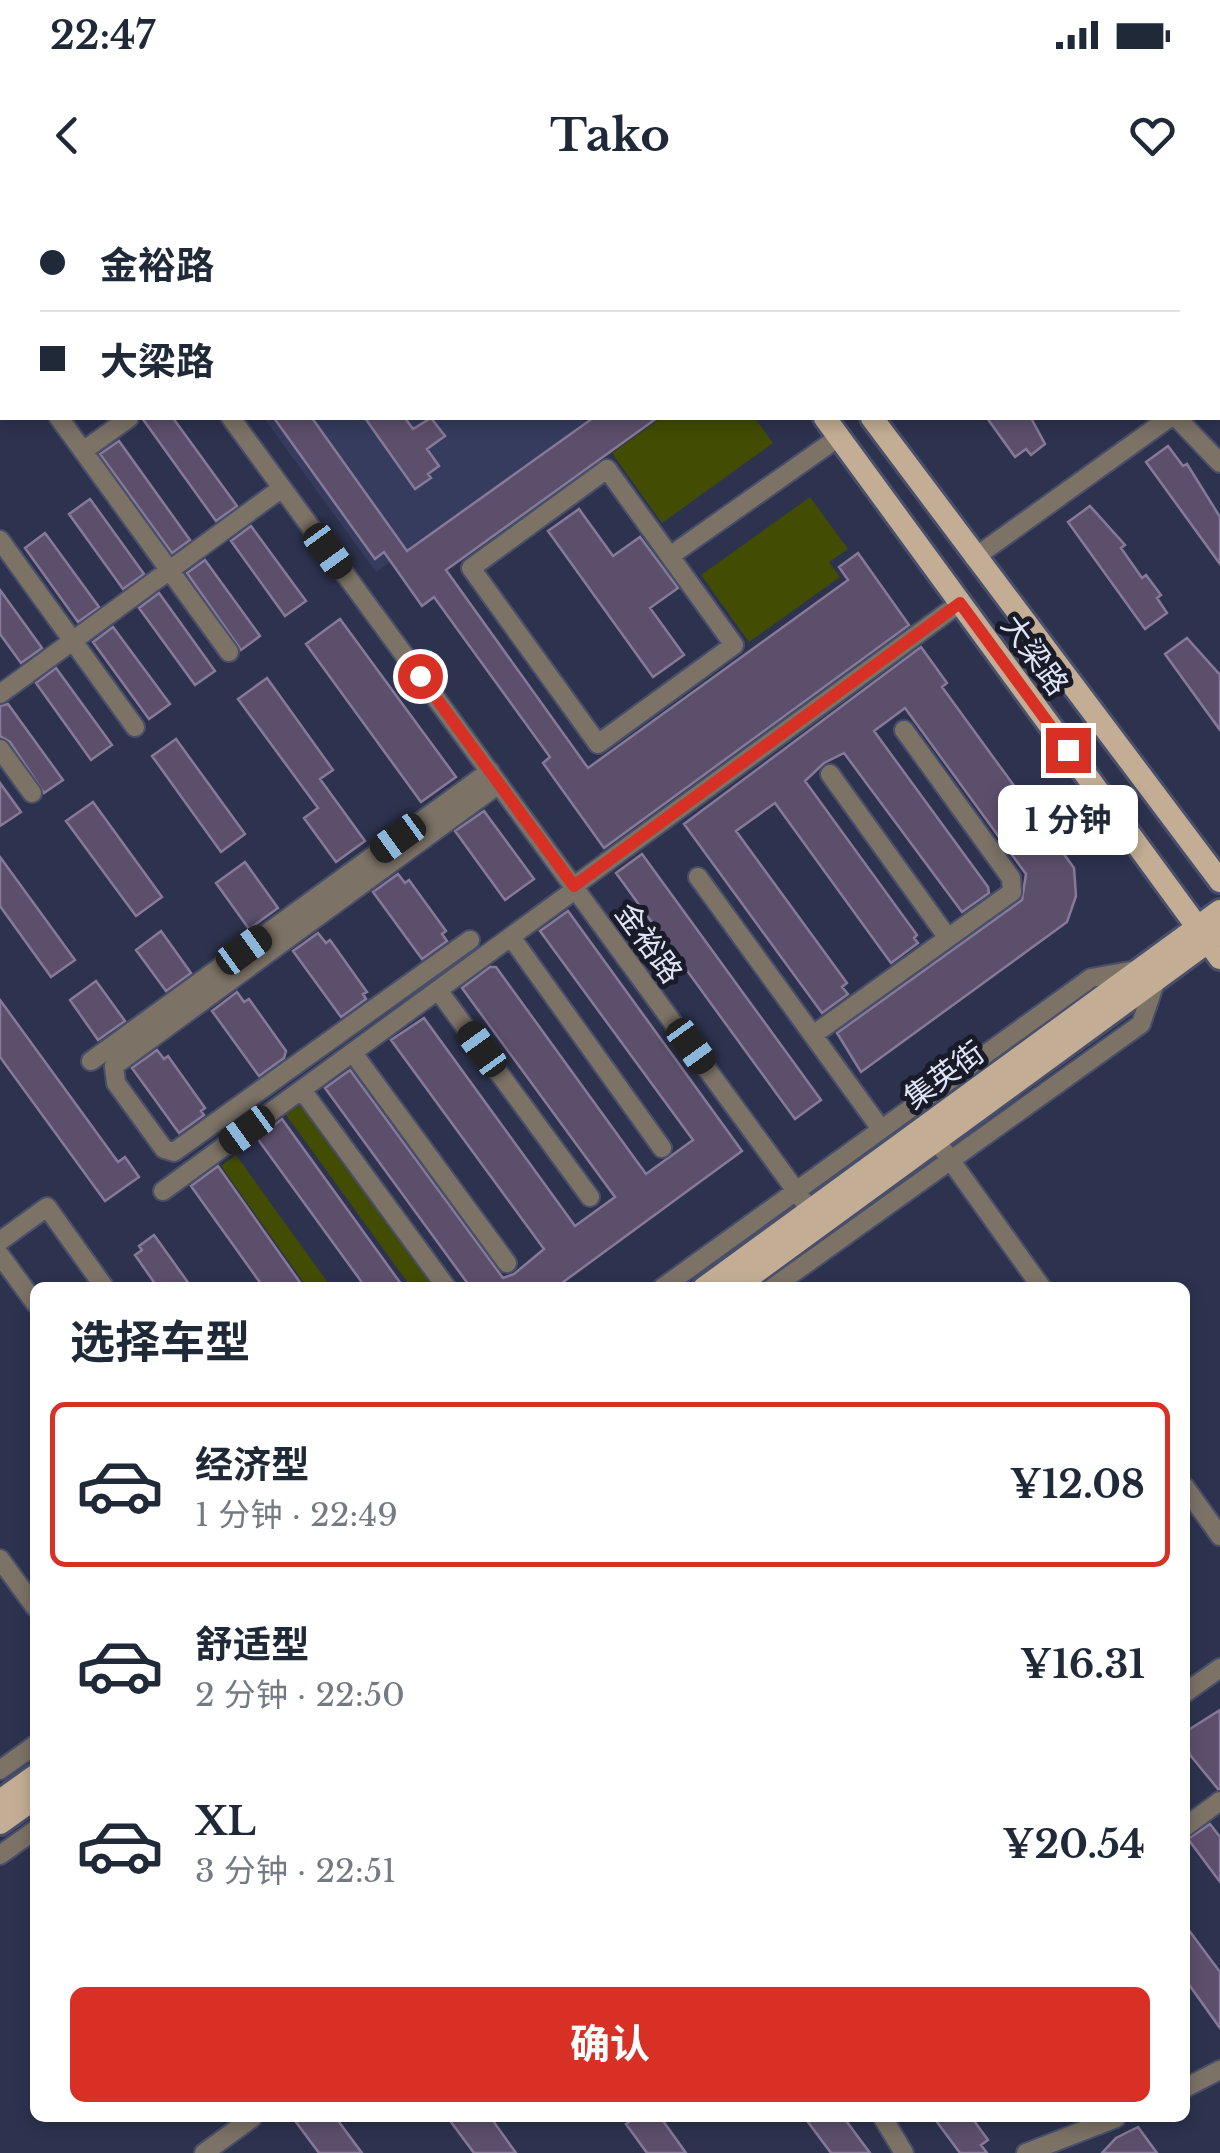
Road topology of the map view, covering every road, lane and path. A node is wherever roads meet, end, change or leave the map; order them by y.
1 (60, 420) edge
2 (126, 420) edge
3 (232, 420) edge
4 (873, 420) edge
5 (1166, 420) edge
6 (1180, 420) edge
7 (832, 427) edge
8 (83, 451) junction
9 (1220, 463) edge
10 (282, 488) junction
11 (0, 540) edge
12 (670, 556) junction
13 (974, 558) junction
14 (170, 570) junction
15 (960, 603) junction
16 (73, 641) junction
17 (229, 652) dead end
18 (0, 694) edge
19 (135, 727) dead end
20 (904, 730) dead end
21 (0, 748) edge
22 (830, 774) dead end
23 (494, 778) junction
24 (32, 793) dead end
25 (698, 878) dead end
26 (1220, 881) edge
27 (575, 888) junction
28 (1220, 911) edge
29 (511, 937) junction
30 (948, 938) junction
31 (470, 940) dead end
32 (1212, 940) edge
33 (1148, 975) junction
34 (438, 990) junction
35 (813, 1035) junction
36 (353, 1052) junction
37 (91, 1061) dead end
38 (302, 1090) junction
39 (881, 1128) junction
40 (936, 1140) junction
41 (662, 1148) dead end
42 (950, 1160) junction
43 (796, 1190) junction
44 (164, 1192) dead end
45 (590, 1197) dead end
46 (810, 1210) junction
47 (0, 1241) edge
48 (0, 1256) edge
49 (507, 1263) dead end
50 (102, 1282) edge
51 (443, 1282) edge
52 (670, 1282) edge
53 (712, 1282) edge
54 (742, 1282) edge
55 (780, 1282) edge
56 (1038, 1282) edge
57 (30, 1296) edge
58 (1190, 1494) edge
59 (1220, 1536) edge
60 (0, 1559) edge
61 (30, 1600) edge
62 (1220, 1668) edge
63 (1190, 1689) edge
64 (30, 1747) edge
65 (2, 1763) edge
66 (30, 1785) edge
67 (30, 1786) edge
68 (30, 1787) edge
69 (0, 1801) edge
70 (1220, 1801) edge
71 (1190, 1823) edge
72 (0, 1824) edge
73 (30, 1834) edge
74 (0, 1855) edge
75 (1220, 2070) edge
76 (1190, 2085) edge
77 (247, 2122) edge
78 (885, 2122) edge
79 (1106, 2122) edge
80 (204, 2153) edge
81 (904, 2153) edge
82 (1026, 2153) edge

1 - 8 street
2 - 8 street
3 - 10 street, 金裕路
4 - 13 main road, 大梁路
5 - 13 street
6 - 9 street
7 - 12 street
7 - 15 main road, 大梁路
8 - 14 street
10 - 14 street
10 - 23 street, 金裕路
11 - 16 street
12 - 12 street
13 - 26 main road, 大梁路
14 - 16 street
14 - 17 street
15 - 27 street
15 - 32 main road, 大梁路
16 - 18 street
16 - 19 street
20 - 30 street
21 - 24 street
22 - 30 street
23 - 27 street, 金裕路
23 - 31 street
23 - 37 street
25 - 35 street
27 - 29 street
27 - 43 street, 金裕路
28 - 32 main road, 集英街
29 - 34 street
29 - 41 street
30 - 35 street
32 - 33 main road, 集英街
33 - 39 street
33 - 40 main road, 集英街
33 - 42 street
33 - 46 main road, 集英街
34 - 36 street
34 - 45 street
35 - 39 street
36 - 38 street
36 - 49 street
38 - 44 street
38 - 51 street
39 - 43 street
40 - 42 street
40 - 54 main road, 集英街
42 - 55 street
42 - 56 street
43 - 46 street, 金裕路
43 - 52 street
46 - 53 main road, 集英街
47 - 50 street
48 - 57 street
58 - 59 street
60 - 61 street
62 - 63 street
64 - 65 street
65 - 66 street
67 - 69 main road
68 - 72 main road
70 - 71 street
73 - 74 street
75 - 76 street
77 - 80 street
78 - 81 street
79 - 82 street

